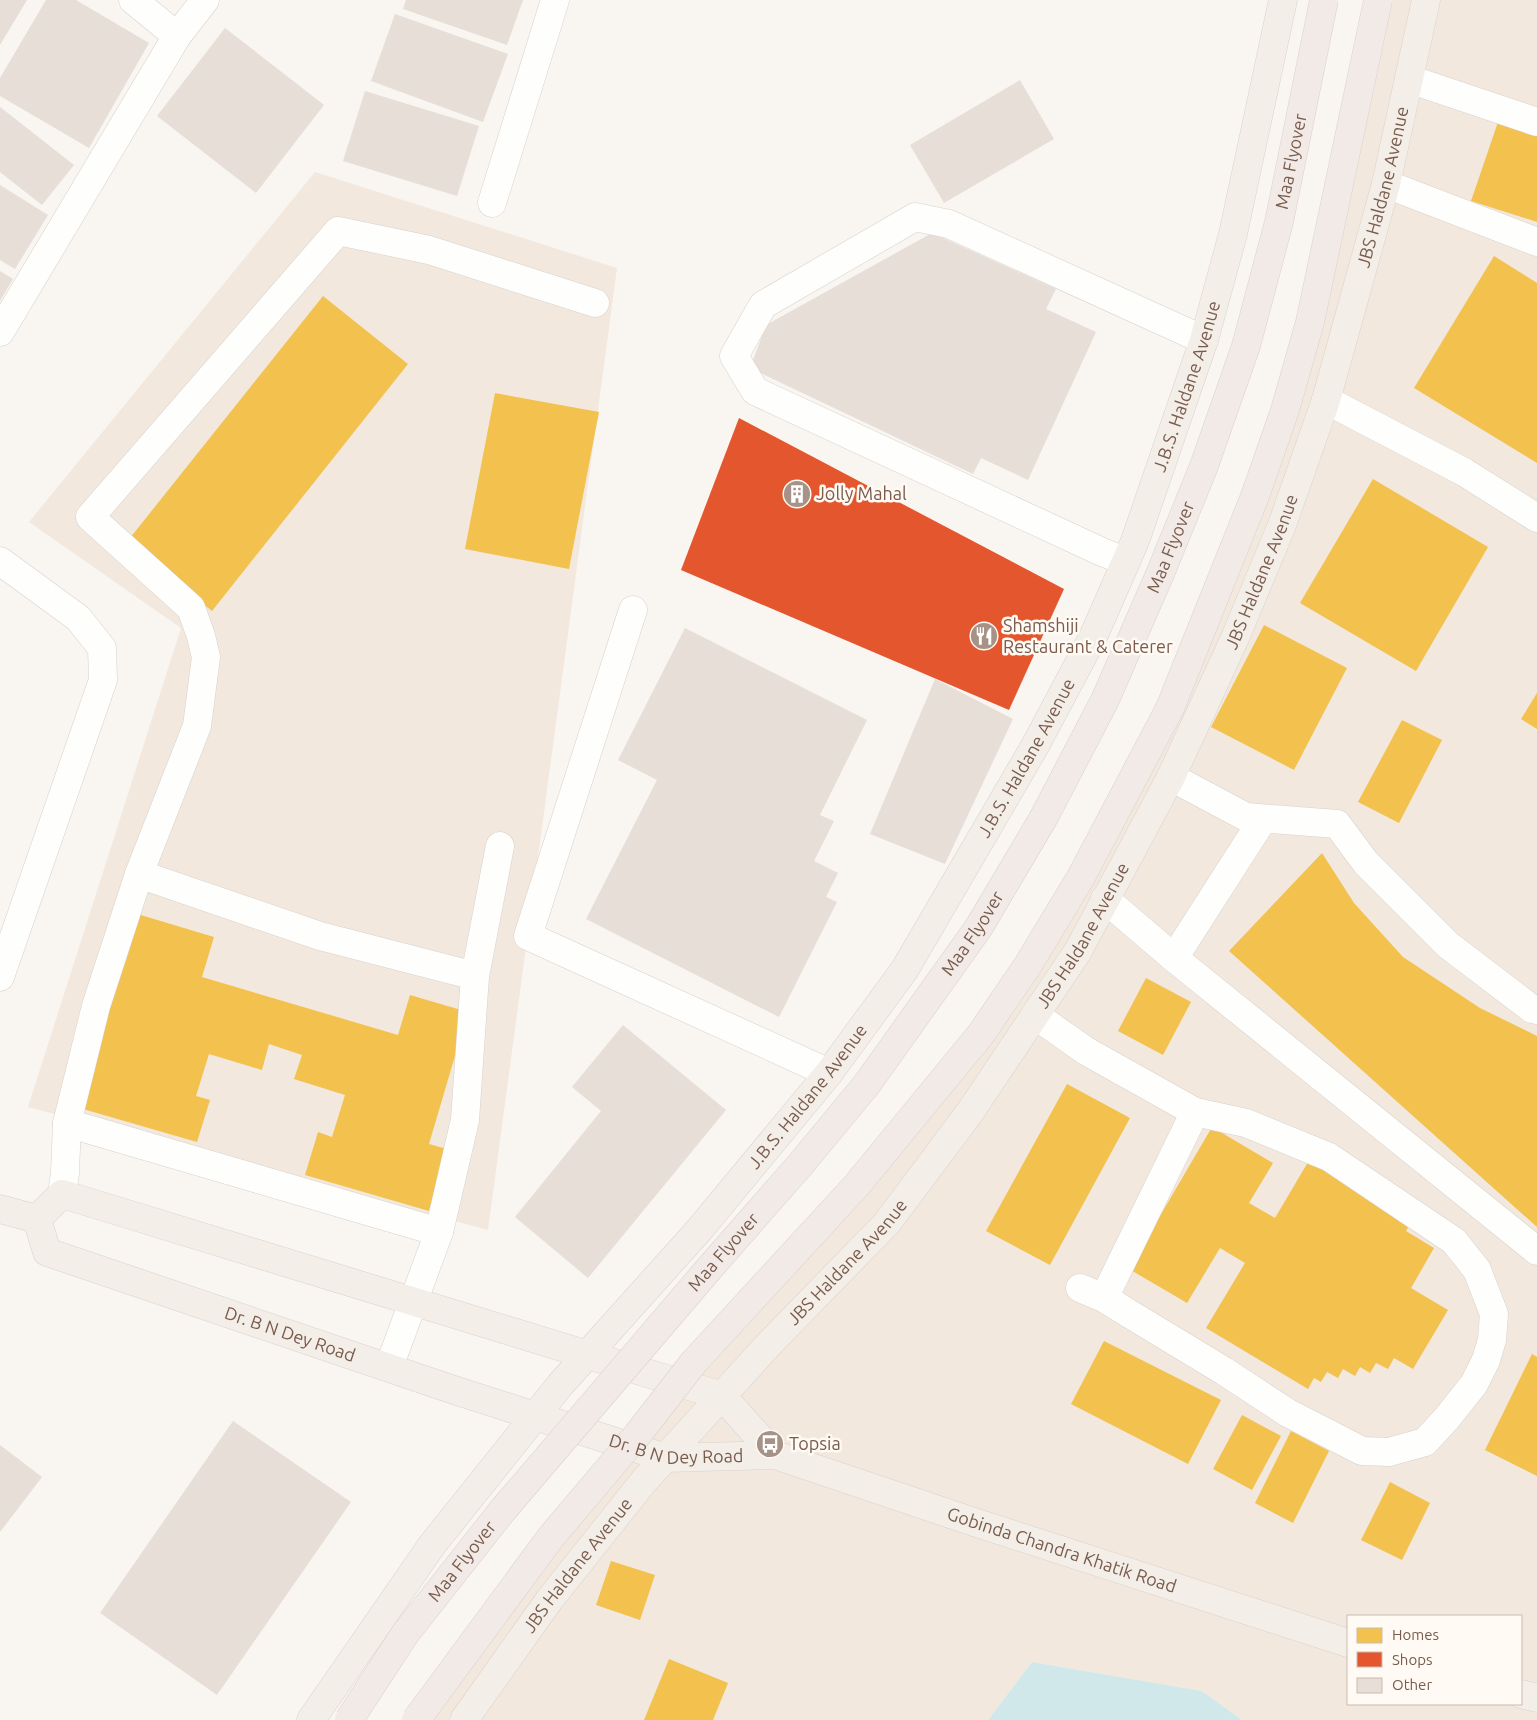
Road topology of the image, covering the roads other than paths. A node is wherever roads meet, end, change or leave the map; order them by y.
1 (133, 0) edge
2 (205, 0) edge
3 (554, 0) edge
4 (1282, 0) edge
5 (1324, 0) edge
6 (1378, 0) edge
7 (1426, 0) edge
8 (177, 36) junction
9 (1409, 79) junction
10 (1537, 122) edge
11 (1386, 184) junction
12 (492, 203) dead end
13 (1537, 242) edge
14 (595, 303) dead end
15 (0, 332) edge
16 (1204, 340) junction
17 (1326, 400) junction
18 (1537, 518) edge
19 (0, 561) edge
20 (1125, 561) junction
21 (633, 610) dead end
22 (1171, 777) junction
23 (1263, 819) junction
24 (500, 846) dead end
25 (139, 874) junction
26 (1105, 899) junction
27 (1174, 958) junction
28 (475, 976) junction
29 (0, 977) edge
30 (1537, 1010) edge
31 (1035, 1015) junction
32 (829, 1073) junction
33 (1195, 1112) junction
34 (67, 1123) junction
35 (62, 1194) junction
36 (0, 1209) edge
37 (37, 1219) junction
38 (439, 1232) junction
39 (1537, 1252) edge
40 (414, 1301) junction
41 (587, 1354) junction
42 (389, 1367) junction
43 (722, 1396) junction
44 (535, 1416) junction
45 (775, 1455) junction
46 (666, 1458) junction
47 (1347, 1643) edge
48 (1522, 1694) edge
49 (1537, 1698) edge
50 (311, 1720) edge
51 (349, 1720) edge
52 (416, 1720) edge
53 (464, 1720) edge

1 - 8 street
2 - 8 street
3 - 12 street
4 - 16 main road, J.B.S. Haldane Avenue
5 - 51 highway, Maa Flyover, bridge
6 - 52 highway, bridge
7 - 9 main road, JBS Haldane Avenue
8 - 15 street
9 - 10 street
9 - 11 main road, JBS Haldane Avenue
11 - 13 street
11 - 17 main road, JBS Haldane Avenue
14 - 25 street
16 - 20 main road, J.B.S. Haldane Avenue
16 - 20 street
17 - 18 street
17 - 22 main road, JBS Haldane Avenue
19 - 29 street
20 - 32 main road, J.B.S. Haldane Avenue
21 - 32 street
22 - 23 street
22 - 26 main road, JBS Haldane Avenue
23 - 27 street
23 - 30 street
24 - 28 street
25 - 28 street
25 - 34 street
26 - 27 street
26 - 31 main road, JBS Haldane Avenue
27 - 39 street
28 - 38 street
31 - 33 street
31 - 43 main road, JBS Haldane Avenue
32 - 41 main road, J.B.S. Haldane Avenue
33 - 33 street
34 - 35 street
34 - 38 street
35 - 37 main road
35 - 40 main road
36 - 37 main road
37 - 42 main road, Dr. B N Dey Road
38 - 40 street
40 - 41 main road
40 - 42 street
41 - 43 main road
41 - 44 main road
42 - 44 main road, Dr. B N Dey Road
43 - 45 main road, Dr. B N Dey Road
43 - 46 main road, JBS Haldane Avenue
44 - 46 main road, Dr. B N Dey Road
44 - 50 main road
45 - 46 main road, Dr. B N Dey Road
45 - 47 main road, Gobinda Chandra Khatik Road
46 - 53 main road, JBS Haldane Avenue
48 - 49 main road

